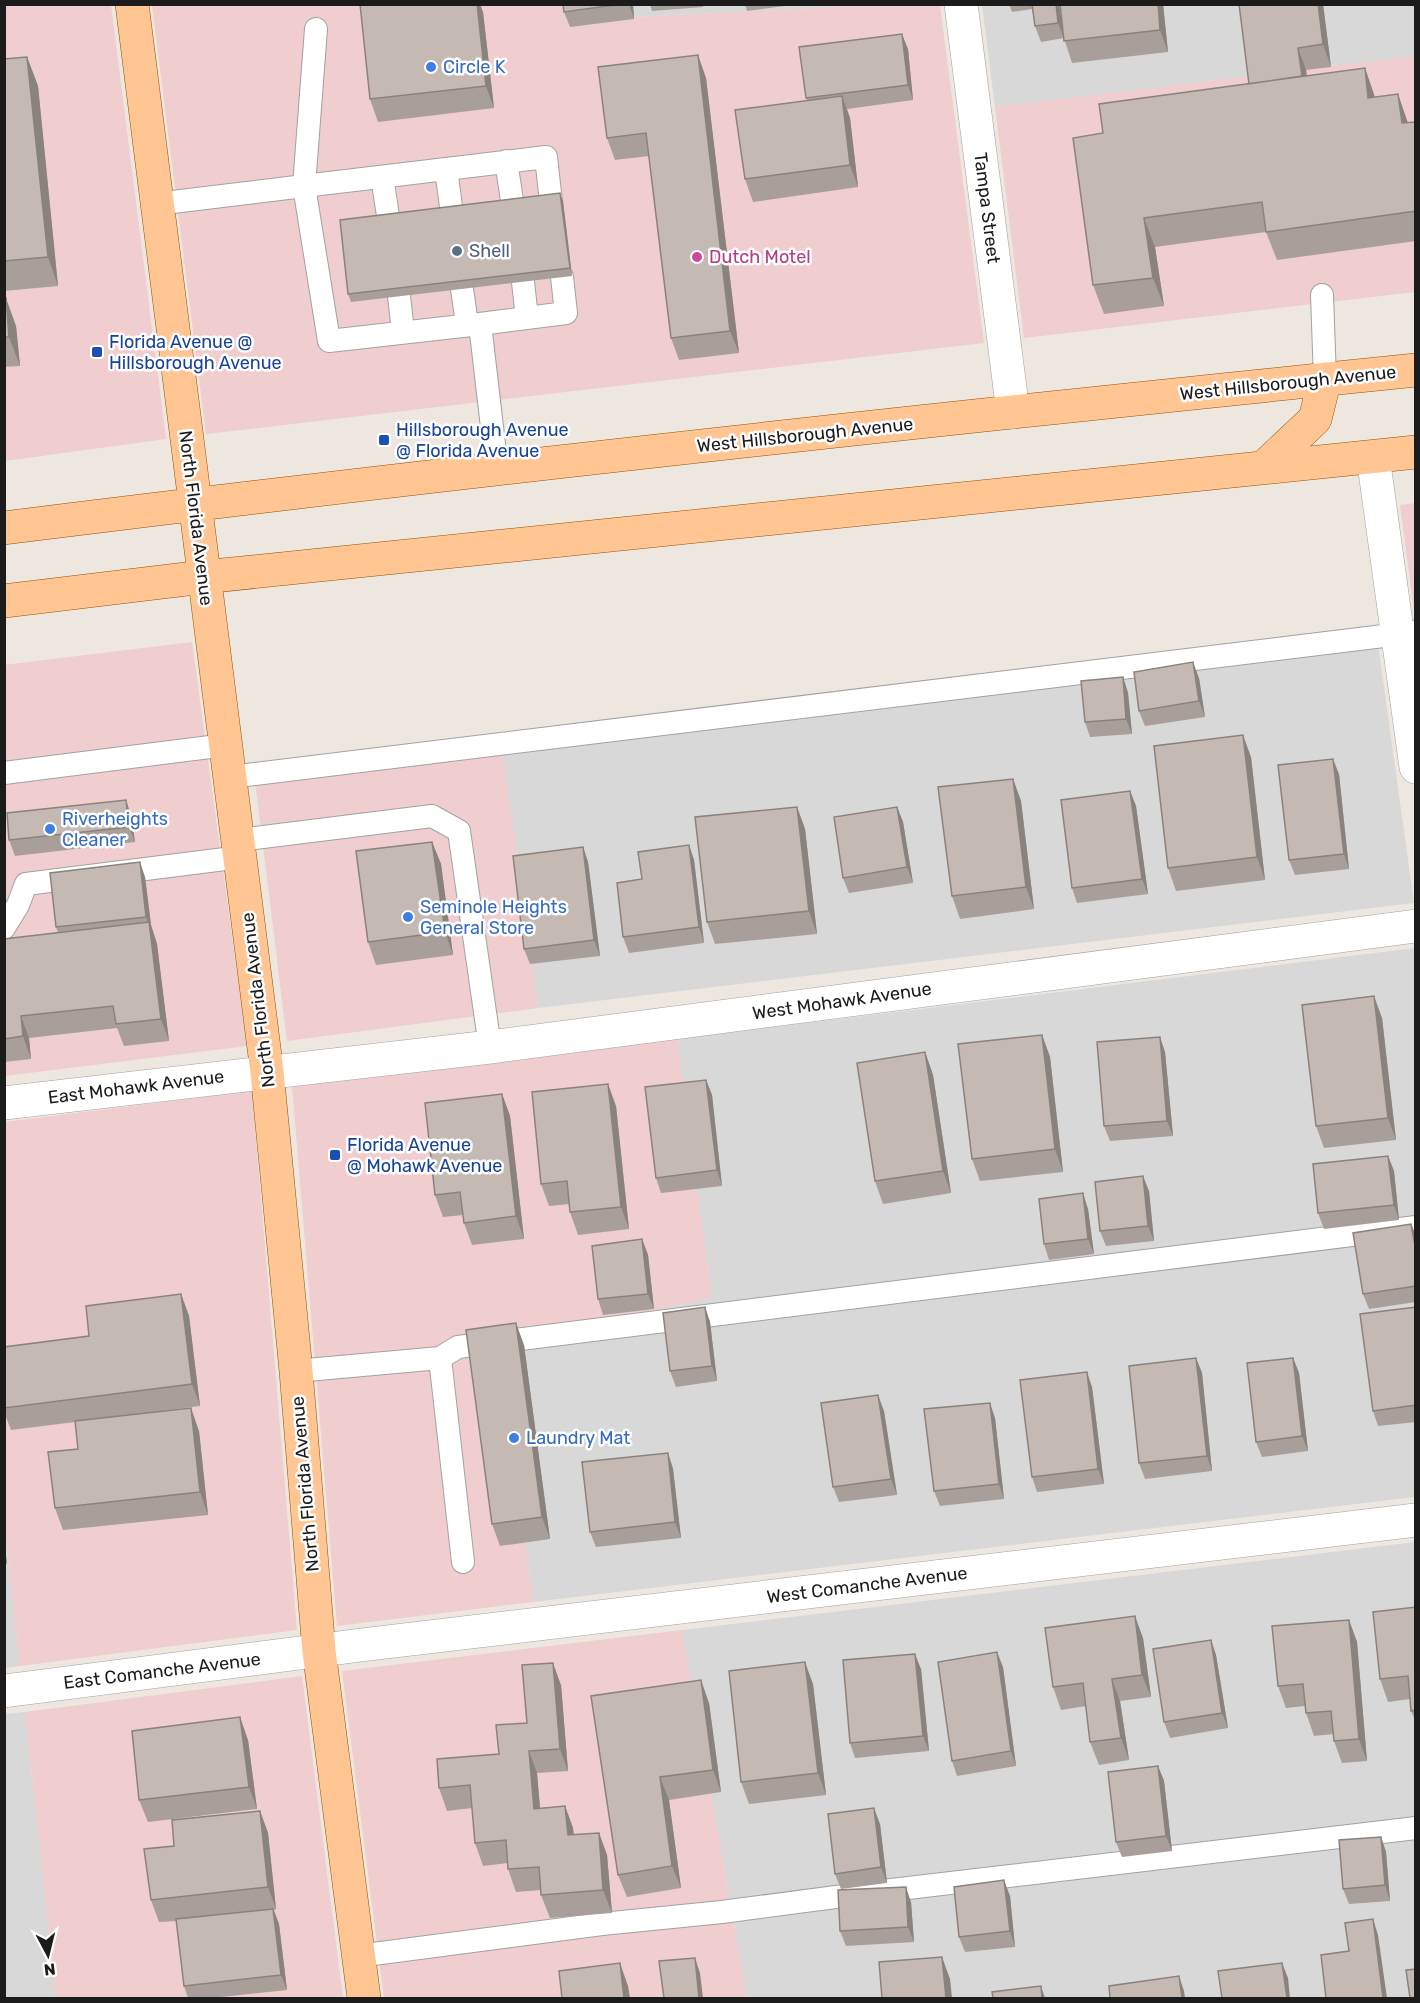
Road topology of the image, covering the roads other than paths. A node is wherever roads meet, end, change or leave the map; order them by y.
1 (132, 4) edge
2 (961, 4) edge
3 (316, 29) dead end
4 (506, 162) junction
5 (446, 169) junction
6 (382, 177) junction
7 (304, 186) junction
8 (551, 202) edge
9 (156, 204) junction
10 (513, 207) edge
11 (452, 214) edge
12 (389, 222) edge
13 (562, 277) edge
14 (523, 282) edge
15 (462, 289) edge
16 (1322, 295) dead end
17 (399, 296) edge
18 (527, 318) junction
19 (473, 324) junction
20 (403, 332) junction
21 (1416, 370) edge
22 (1324, 379) junction
23 (1013, 412) junction
24 (1416, 452) edge
25 (1373, 457) junction
26 (1263, 468) junction
27 (497, 470) junction
28 (194, 504) junction
29 (4, 528) edge
30 (203, 577) junction
31 (4, 602) edge
32 (1406, 633) edge
33 (226, 745) junction
34 (1416, 767) edge
35 (4, 773) edge
36 (230, 777) junction
37 (240, 849) junction
38 (1416, 926) edge
39 (4, 928) edge
40 (490, 1047) junction
41 (267, 1072) junction
42 (4, 1103) edge
43 (1416, 1227) edge
44 (440, 1358) junction
45 (296, 1371) junction
46 (1416, 1520) edge
47 (463, 1562) dead end
48 (319, 1651) junction
49 (4, 1691) edge
50 (1416, 1828) edge
51 (358, 1956) junction
52 (364, 1998) edge

1 - 9 main road, North Florida Avenue
2 - 23 street, Tampa Street
3 - 7 lane
4 - 5 lane
4 - 8 lane
4 - 10 lane
5 - 6 lane
5 - 11 lane
6 - 7 lane
6 - 12 lane
7 - 9 lane
7 - 20 lane
9 - 28 main road, North Florida Avenue
13 - 18 lane
14 - 18 lane
15 - 19 lane
16 - 22 lane
17 - 20 lane
18 - 19 lane
19 - 20 lane
19 - 27 lane
21 - 22 main road, West Hillsborough Avenue
22 - 23 main road, West Hillsborough Avenue
22 - 26 main road
23 - 27 main road, West Hillsborough Avenue
24 - 25 main road
25 - 26 main road
25 - 32 street
26 - 30 main road
27 - 28 main road, West Hillsborough Avenue
28 - 29 main road, West Hillsborough Avenue
28 - 30 main road, North Florida Avenue
30 - 31 main road
30 - 33 main road, North Florida Avenue
32 - 34 street
32 - 36 lane
33 - 35 lane
33 - 36 main road, North Florida Avenue
36 - 37 main road, North Florida Avenue
37 - 39 lane
37 - 40 lane
37 - 41 main road, North Florida Avenue
38 - 40 street, West Mohawk Avenue
40 - 41 street, West Mohawk Avenue
41 - 42 street, East Mohawk Avenue
41 - 45 main road, North Florida Avenue
43 - 44 lane
44 - 45 lane
44 - 47 lane
45 - 48 main road, North Florida Avenue
46 - 48 street, West Comanche Avenue
48 - 49 street, East Comanche Avenue
48 - 51 main road, North Florida Avenue
50 - 51 lane
51 - 52 main road, North Florida Avenue

